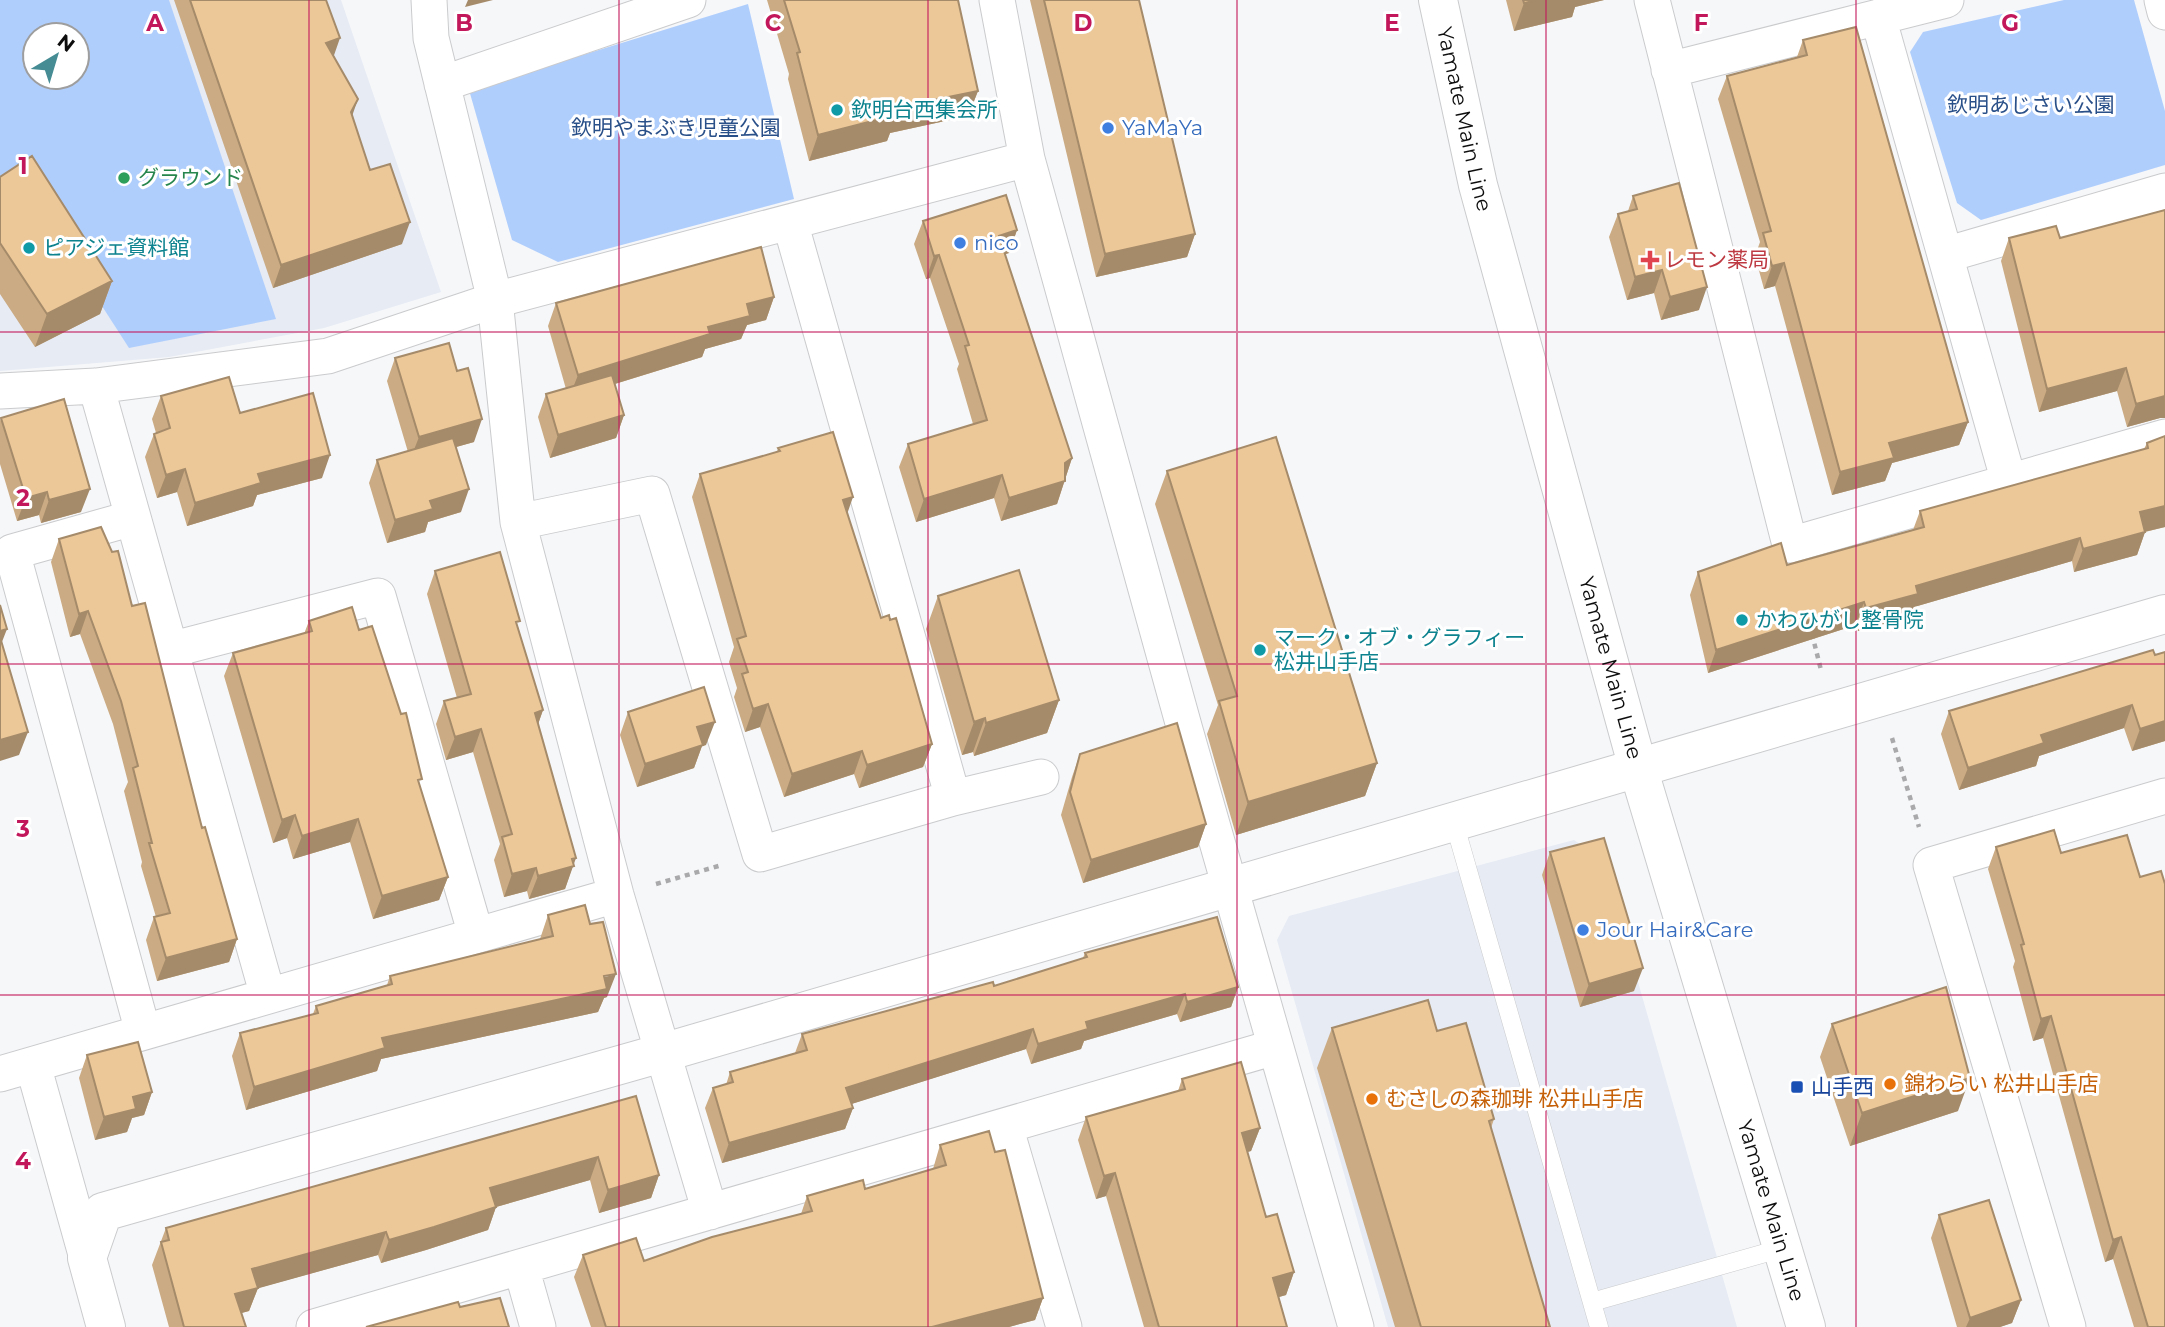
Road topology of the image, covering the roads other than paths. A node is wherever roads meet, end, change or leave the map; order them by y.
1 (429, 0) edge
2 (688, 0) edge
3 (997, 0) edge
4 (1438, 0) edge
5 (1652, 0) edge
6 (1946, 0) edge
7 (2162, 0) edge
8 (2165, 12) edge
9 (1878, 17) junction
10 (1670, 70) junction
11 (442, 84) junction
12 (1027, 159) junction
13 (2165, 191) edge
14 (790, 222) junction
15 (1945, 255) junction
16 (495, 300) junction
17 (96, 386) junction
18 (0, 391) edge
19 (2165, 437) edge
20 (2009, 482) junction
21 (133, 518) junction
22 (518, 522) junction
23 (2165, 614) edge
24 (170, 650) junction
25 (1638, 768) junction
26 (1041, 777) dead end
27 (953, 799) junction
28 (2163, 804) edge
29 (1454, 822) junction
30 (1231, 887) junction
31 (616, 895) junction
32 (476, 935) junction
33 (268, 996) junction
34 (143, 1032) junction
35 (1275, 1047) junction
36 (662, 1053) junction
37 (33, 1065) junction
38 (0, 1074) edge
39 (1005, 1126) junction
40 (710, 1212) junction
41 (1783, 1248) junction
42 (87, 1258) junction
43 (521, 1267) junction
44 (1592, 1302) junction
45 (106, 1327) edge
46 (314, 1327) edge
47 (538, 1327) edge
48 (1064, 1327) edge
49 (1356, 1327) edge
50 (1599, 1327) edge
51 (1806, 1327) edge
52 (2068, 1327) edge

1 - 11 street
2 - 11 street
3 - 12 street
4 - 25 street, Yamate Main Line
5 - 10 street
6 - 9 street
7 - 8 street
9 - 10 street
9 - 15 street
10 - 20 street
11 - 16 street
12 - 14 street
12 - 30 street
13 - 15 street
14 - 16 street
14 - 27 street
15 - 20 street
16 - 17 street
16 - 22 street
17 - 18 street
17 - 21 street
19 - 20 street
21 - 24 street
21 - 34 street
22 - 27 street
22 - 31 street
23 - 25 street
24 - 32 street
24 - 33 street
25 - 29 street
25 - 41 street, Yamate Main Line
26 - 27 street
28 - 52 street
29 - 30 street
29 - 44 lane
30 - 35 street
30 - 36 street
31 - 32 street
31 - 36 street
32 - 33 street
33 - 34 street
34 - 37 street
35 - 39 street
35 - 49 street
36 - 40 street
36 - 42 street
37 - 38 street
37 - 42 street
39 - 40 street
39 - 48 street
40 - 43 street
41 - 44 lane
41 - 51 street, Yamate Main Line
42 - 45 street
43 - 46 street
43 - 47 street
44 - 50 lane

